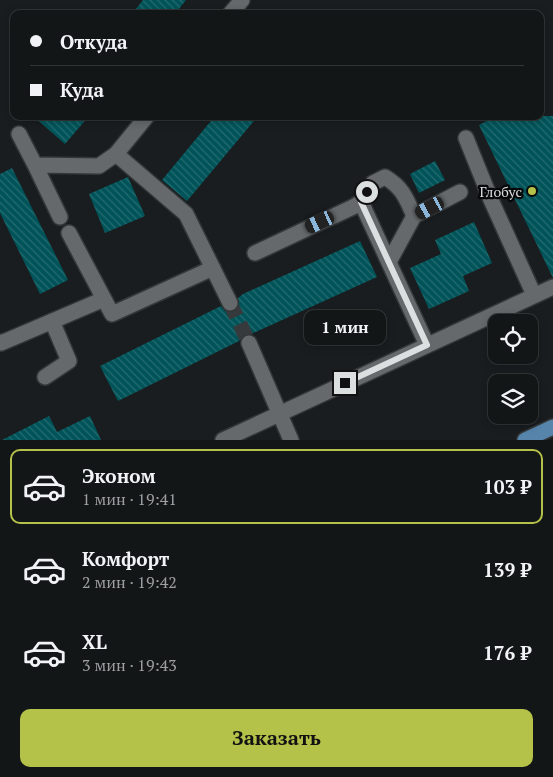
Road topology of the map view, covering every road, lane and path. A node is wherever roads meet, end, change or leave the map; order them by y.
1 (242, 0) edge
2 (233, 10) edge
3 (144, 120) edge
4 (19, 134) dead end
5 (466, 138) dead end
6 (116, 154) junction
7 (35, 165) junction
8 (460, 192) dead end
9 (361, 202) junction
10 (414, 216) junction
11 (60, 217) dead end
12 (69, 233) dead end
13 (256, 253) dead end
14 (389, 262) junction
15 (213, 268) junction
16 (553, 287) edge
17 (534, 296) junction
18 (104, 299) junction
19 (230, 303) tunnel mouth
20 (52, 321) junction
21 (0, 342) edge
22 (249, 343) tunnel mouth
23 (427, 345) junction
24 (45, 377) dead end
25 (279, 413) junction
26 (553, 427) edge
27 (223, 440) edge
28 (291, 440) edge
29 (525, 440) edge

1 - 2 street
3 - 6 street
4 - 7 street
5 - 17 street
6 - 7 street
6 - 15 street
7 - 11 street
8 - 10 street
9 - 10 street
9 - 13 street
9 - 14 street
10 - 14 street
12 - 18 street
14 - 23 street
15 - 18 street
15 - 19 street
16 - 17 street
17 - 23 street
18 - 20 street
20 - 21 street
20 - 24 street
22 - 25 street
23 - 25 street
25 - 27 street
25 - 28 street
26 - 29 main road

